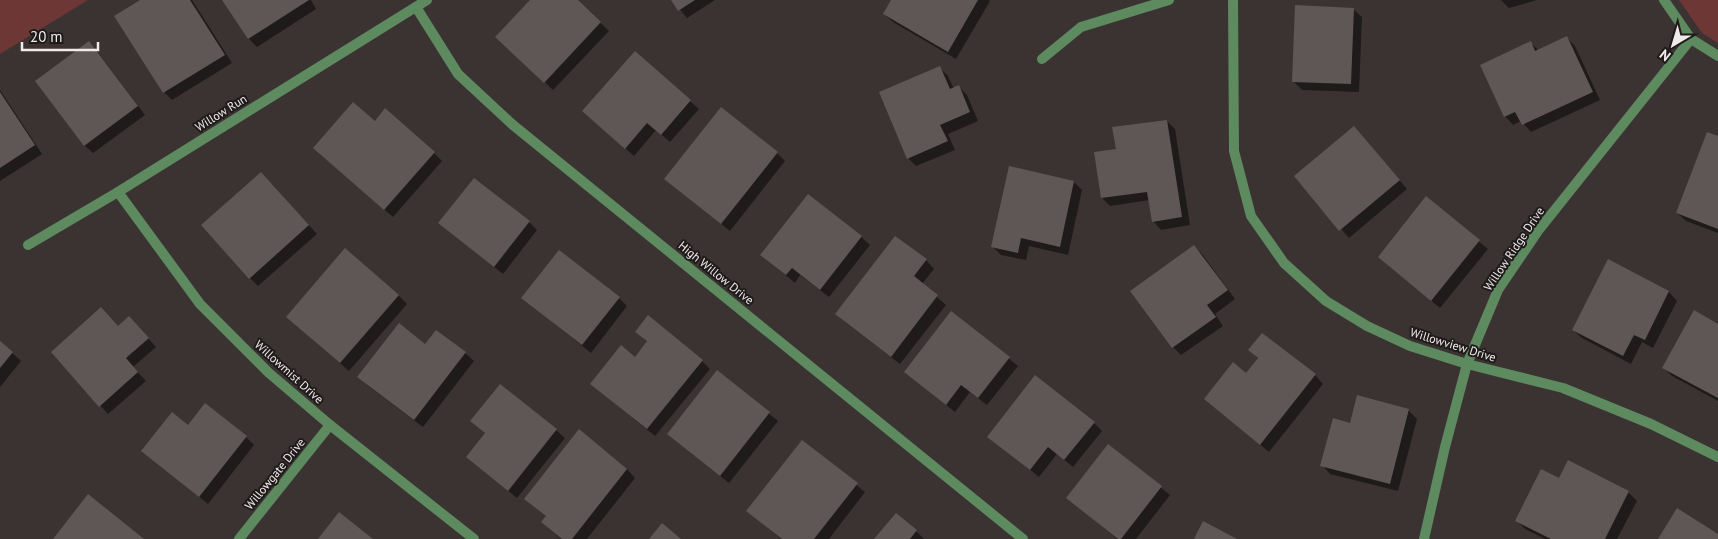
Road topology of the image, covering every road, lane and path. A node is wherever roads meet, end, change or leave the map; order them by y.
1 (427, 0) edge
2 (1169, 0) edge
3 (1233, 0) edge
4 (1664, 0) edge
5 (416, 6) junction
6 (1691, 39) junction
7 (1718, 56) edge
8 (1042, 59) dead end
9 (118, 192) junction
10 (28, 246) dead end
11 (1467, 364) junction
12 (330, 425) junction
13 (1718, 457) edge
14 (238, 539) edge
15 (474, 539) edge
16 (1023, 539) edge
17 (1424, 539) edge

1 - 5 street, Willow Run
2 - 8 street
3 - 11 street, Willowview Drive
4 - 6 street
5 - 9 street, Willow Run
5 - 16 street, High Willow Drive
6 - 7 street
6 - 11 street, Willow Ridge Drive
9 - 10 street, Willow Run
9 - 12 street, Willowmist Drive
11 - 13 street, Willowview Drive
11 - 17 street, Willow Ridge Drive
12 - 14 street, Willowgate Drive
12 - 15 street, Willowmist Drive

